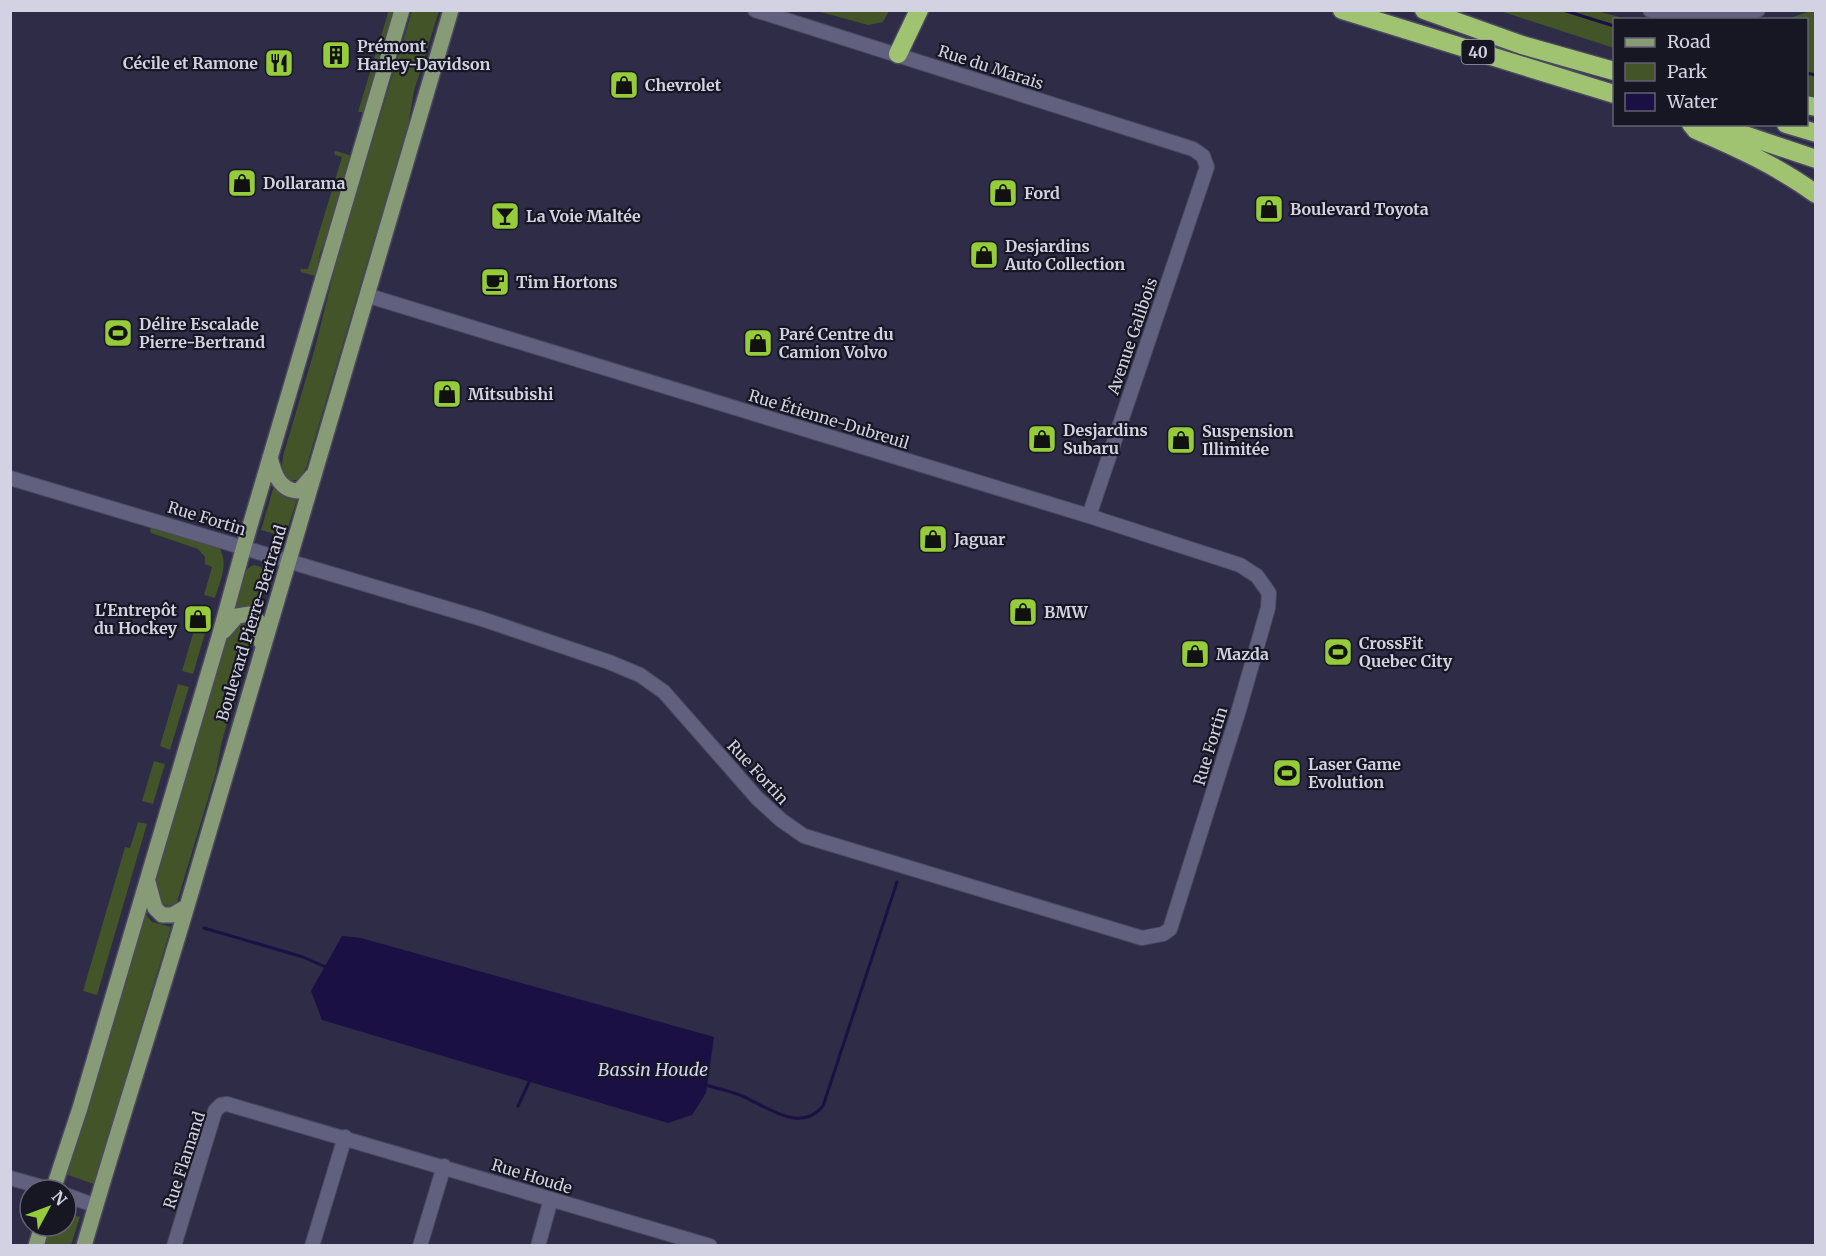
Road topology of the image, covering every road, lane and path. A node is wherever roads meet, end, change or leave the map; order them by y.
1 (402, 10) edge
2 (451, 10) edge
3 (460, 10) edge
4 (756, 10) edge
5 (905, 10) edge
6 (919, 10) edge
7 (1342, 10) edge
8 (1650, 10) edge
9 (1758, 10) edge
10 (1427, 12) edge
11 (898, 54) junction
12 (1613, 62) edge
13 (434, 71) junction
14 (1613, 71) edge
15 (1613, 94) edge
16 (1693, 126) edge
17 (1718, 126) edge
18 (1792, 126) edge
19 (1815, 133) edge
20 (1815, 159) edge
21 (1207, 167) joint
22 (1815, 194) edge
23 (369, 296) junction
24 (270, 457) junction
25 (315, 473) junction
26 (10, 478) edge
27 (1089, 516) junction
28 (243, 546) junction
29 (289, 560) junction
30 (1269, 593) joint
31 (219, 637) junction
32 (261, 648) junction
33 (148, 879) junction
34 (186, 907) junction
35 (345, 1137) junction
36 (444, 1167) junction
37 (57, 1178) edge
38 (78, 1199) edge
39 (551, 1199) junction
40 (96, 1206) junction
41 (84, 1245) edge
42 (174, 1245) edge
43 (312, 1245) edge
44 (420, 1245) edge
45 (538, 1245) edge
46 (705, 1245) edge

1 - 24 main road, Boulevard Pierre-Bertrand
2 - 13 main road, Boulevard Pierre-Bertrand
3 - 13 main road
4 - 11 street, Rue du Marais
5 - 11 highway
6 - 11 highway
7 - 15 highway, 40
8 - 9 street
10 - 12 highway
10 - 14 highway, 40
11 - 21 street, Rue du Marais
13 - 23 main road, Boulevard Pierre-Bertrand
16 - 22 highway
17 - 20 highway
18 - 19 highway
21 - 27 street, Avenue Galibois
23 - 25 main road, Boulevard Pierre-Bertrand
23 - 27 street, Rue Étienne-Dubreuil
24 - 25 main road
24 - 28 main road, Boulevard Pierre-Bertrand
25 - 29 main road, Boulevard Pierre-Bertrand
26 - 28 street, Rue Fortin
27 - 30 street, Rue Étienne-Dubreuil
28 - 29 street, Rue Fortin
28 - 31 main road, Boulevard Pierre-Bertrand
29 - 30 street, Rue Fortin
29 - 32 main road, Boulevard Pierre-Bertrand
31 - 32 main road
31 - 33 main road, Boulevard Pierre-Bertrand
32 - 34 main road, Boulevard Pierre-Bertrand
33 - 34 main road
33 - 37 main road, Boulevard Pierre-Bertrand
34 - 40 main road, Boulevard Pierre-Bertrand
35 - 36 street, Rue Houde
35 - 42 street, Rue Flamand
35 - 43 street
36 - 39 street, Rue Houde
36 - 44 street
38 - 40 street
39 - 45 street
39 - 46 street, Rue Houde
40 - 41 main road, Boulevard Pierre-Bertrand

